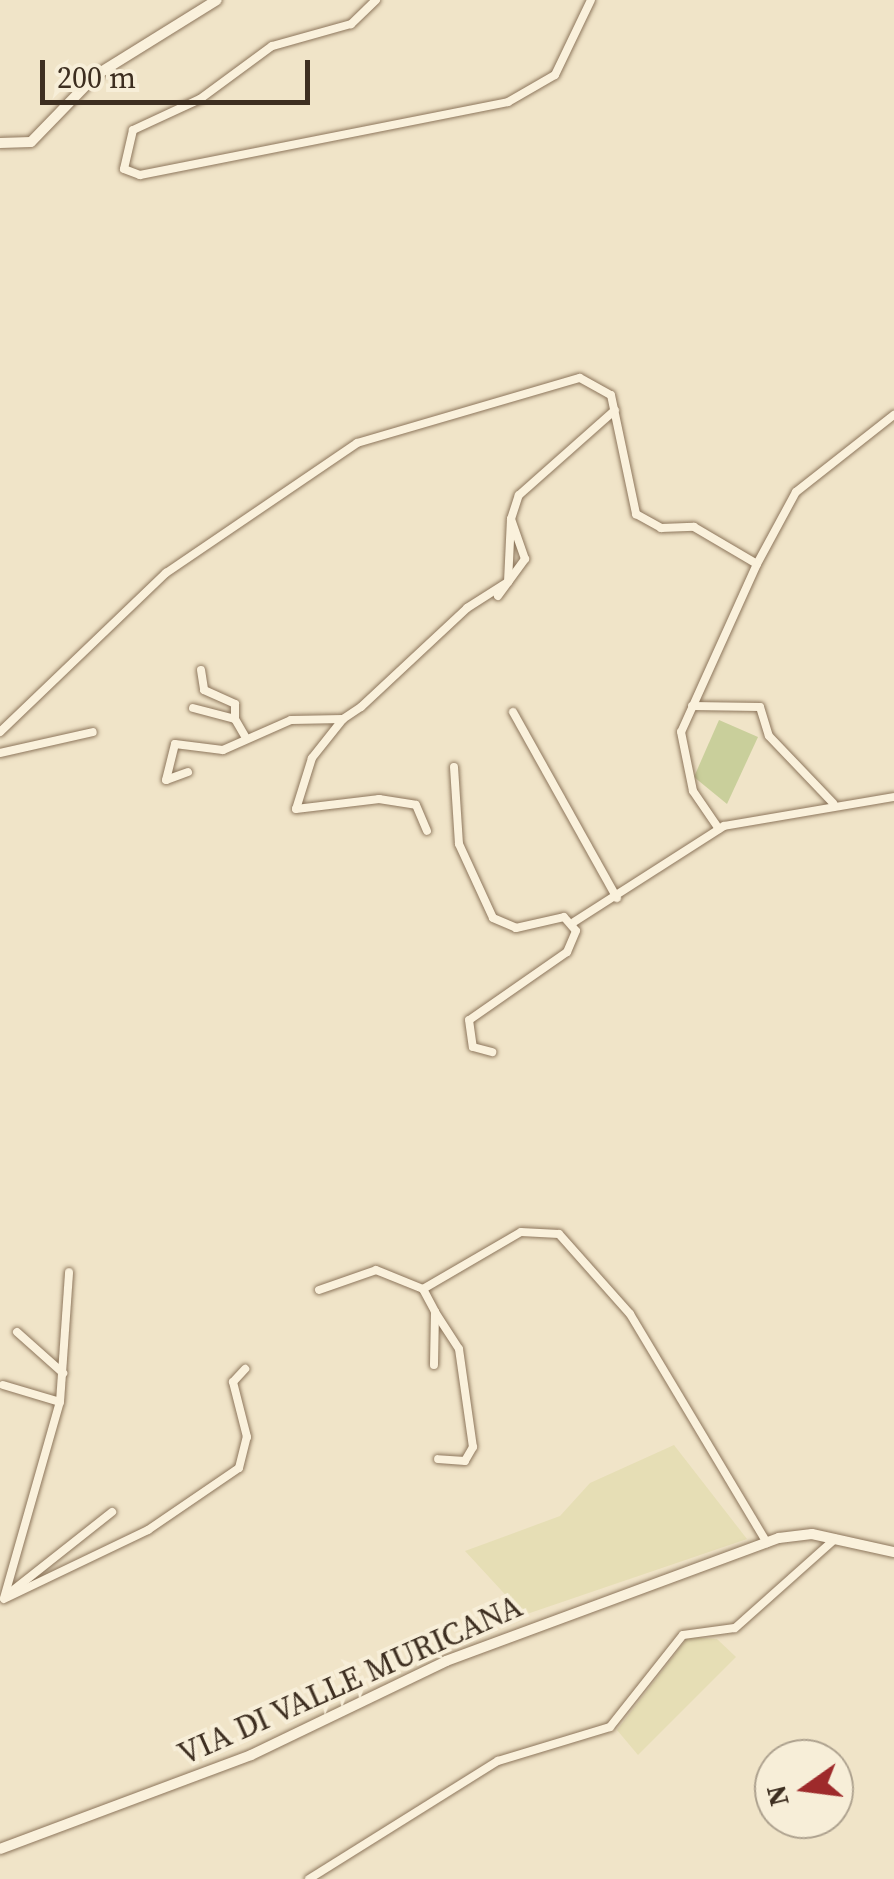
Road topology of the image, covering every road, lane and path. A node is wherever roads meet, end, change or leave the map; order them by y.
1 (217, 0) edge
2 (376, 0) edge
3 (590, 0) edge
4 (0, 143) edge
5 (615, 410) junction
6 (894, 415) edge
7 (511, 519) junction
8 (757, 564) junction
9 (508, 582) junction
10 (498, 596) dead end
11 (202, 670) dead end
12 (692, 706) junction
13 (194, 708) dead end
14 (514, 712) dead end
15 (234, 719) junction
16 (343, 719) junction
17 (0, 732) edge
18 (94, 732) dead end
19 (245, 736) junction
20 (0, 753) edge
21 (454, 767) dead end
22 (188, 772) dead end
23 (894, 798) edge
24 (833, 803) junction
25 (719, 829) junction
26 (426, 830) dead end
27 (617, 898) junction
28 (574, 922) junction
29 (492, 1052) dead end
30 (70, 1272) dead end
31 (424, 1289) junction
32 (318, 1290) dead end
33 (435, 1312) junction
34 (17, 1332) dead end
35 (434, 1365) dead end
36 (244, 1369) dead end
37 (63, 1373) junction
38 (3, 1384) dead end
39 (60, 1402) junction
40 (438, 1459) dead end
41 (112, 1512) dead end
42 (835, 1538) junction
43 (766, 1543) junction
44 (894, 1552) edge
45 (2, 1600) edge
46 (0, 1849) edge
47 (309, 1879) edge

1 - 4 street
2 - 3 street
5 - 7 street
5 - 8 street
5 - 17 street
6 - 8 street
7 - 9 street
7 - 9 street
8 - 12 street
9 - 10 street
9 - 16 street
11 - 15 street
12 - 24 street
12 - 25 street
13 - 15 street
14 - 27 street
15 - 19 street
16 - 19 street
16 - 26 street
18 - 20 street
19 - 22 street
21 - 28 street
23 - 24 street
24 - 25 street
25 - 27 street
27 - 28 street
28 - 29 street
30 - 37 street
31 - 32 street
31 - 33 street
31 - 43 street
33 - 35 street
33 - 40 street
34 - 37 street
36 - 45 street
37 - 39 street
38 - 39 street
39 - 45 street
41 - 45 street
42 - 43 street, VIA DI VALLE MURICANA
42 - 44 street, VIA DI VALLE MURICANA
42 - 47 street
43 - 46 street, VIA DI VALLE MURICANA

